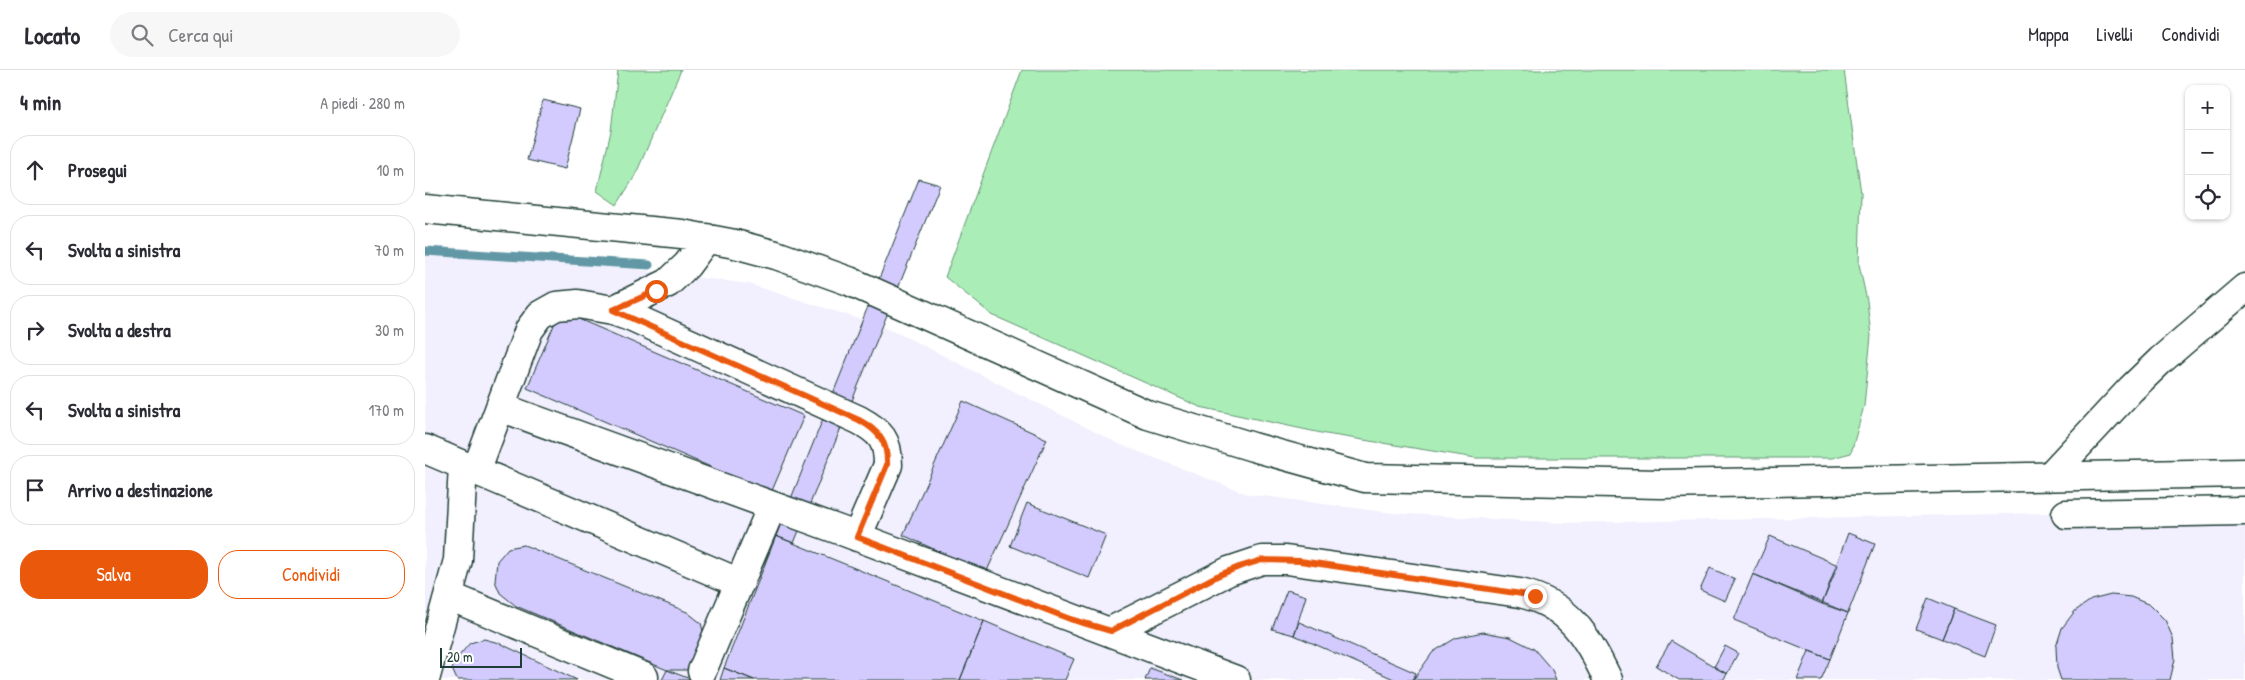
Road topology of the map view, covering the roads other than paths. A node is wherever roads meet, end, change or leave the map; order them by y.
1 (425, 209) edge
2 (707, 238) junction
3 (2245, 288) edge
4 (613, 310) junction
5 (500, 406) junction
6 (425, 449) edge
7 (469, 468) junction
8 (2245, 473) edge
9 (2049, 477) junction
10 (772, 506) junction
11 (2245, 512) edge
12 (2066, 514) dead end
13 (857, 537) junction
14 (739, 583) junction
15 (449, 596) junction
16 (1111, 631) junction
17 (702, 671) dead end
18 (643, 677) dead end
19 (425, 680) edge
20 (1236, 680) edge
21 (1608, 680) edge

1 - 2 street
2 - 4 street
2 - 9 street
3 - 9 street
4 - 5 street
4 - 13 street
5 - 7 street
5 - 10 street
6 - 7 street
7 - 14 street
7 - 15 street
8 - 9 street
10 - 13 street
10 - 14 street
11 - 12 street
13 - 16 street
14 - 17 street
15 - 18 street
15 - 19 street
16 - 20 street
16 - 21 street

